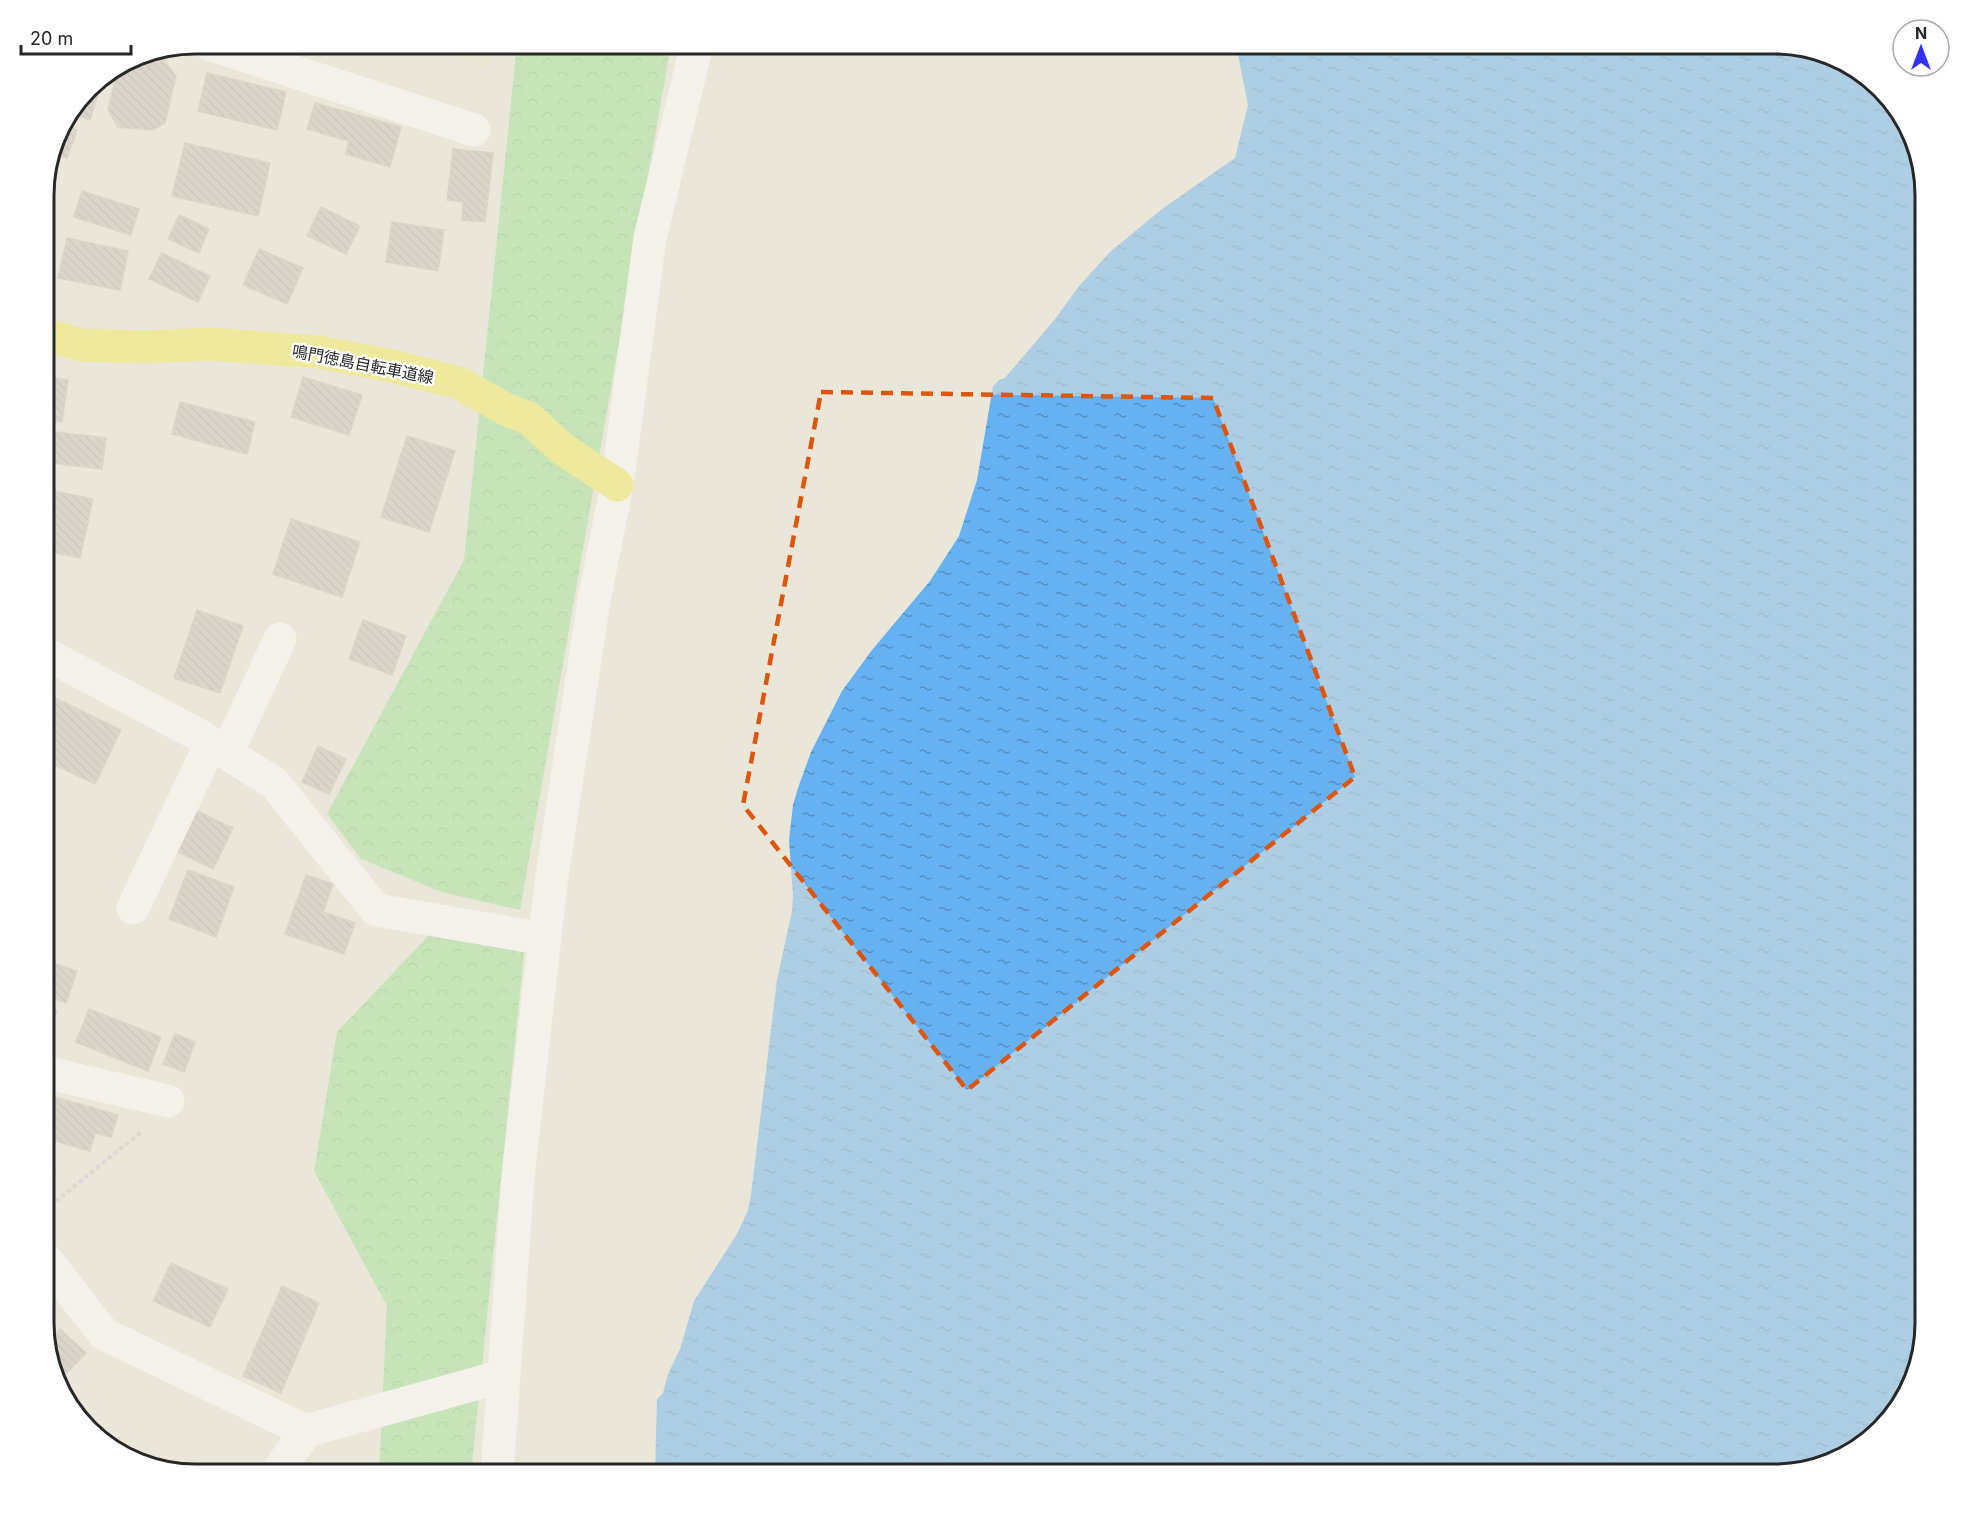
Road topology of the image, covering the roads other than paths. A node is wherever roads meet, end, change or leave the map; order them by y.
1 (240, 54) edge
2 (695, 54) edge
3 (474, 130) dead end
4 (54, 337) edge
5 (617, 485) junction
6 (280, 639) dead end
7 (54, 658) edge
8 (219, 748) junction
9 (133, 908) dead end
10 (545, 939) junction
11 (54, 1074) edge
12 (168, 1101) road end
13 (54, 1270) edge
14 (504, 1376) junction
15 (306, 1431) junction
16 (283, 1464) edge
17 (498, 1464) edge

1 - 3 street
2 - 5 street
4 - 5 main road, 鳴門徳島自転車道線
5 - 10 street
6 - 8 street
7 - 8 street
8 - 9 street
8 - 10 street
10 - 14 street
11 - 12 street
13 - 15 street
14 - 15 street
14 - 17 street
15 - 16 street

